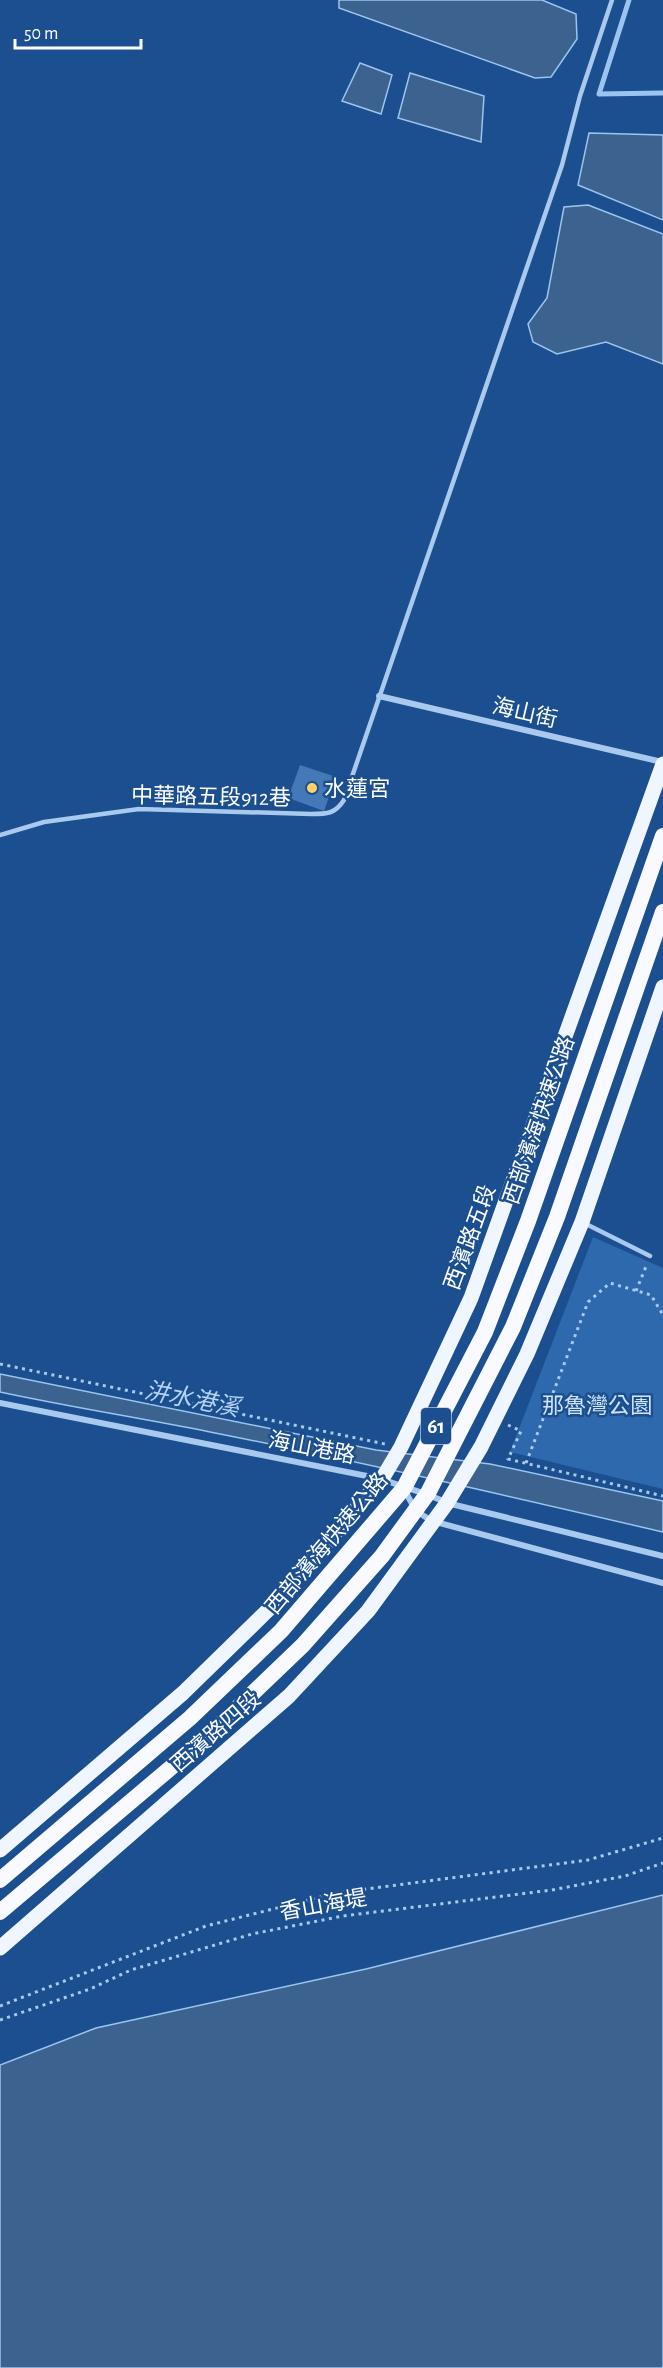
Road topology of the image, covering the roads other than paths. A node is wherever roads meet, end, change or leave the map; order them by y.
1 (612, 0) edge
2 (379, 696) junction
3 (663, 763) edge
4 (0, 835) edge
5 (663, 836) edge
6 (663, 912) edge
7 (663, 987) edge
8 (582, 1222) junction
9 (650, 1256) road end
10 (0, 1403) edge
11 (382, 1479) junction
12 (404, 1488) junction
13 (428, 1493) junction
14 (447, 1503) junction
15 (416, 1511) junction
16 (432, 1521) junction
17 (663, 1556) edge
18 (663, 1583) edge
19 (0, 1850) edge
20 (0, 1880) edge
21 (0, 1912) edge
22 (0, 1948) edge

1 - 2 lane
2 - 3 street, 海山街
2 - 4 lane, 中華路五段912巷
3 - 11 main road, 西濱路五段 / 61
5 - 12 highway, 西部濱海快速公路 / 61
6 - 13 highway, 61
7 - 8 main road, 61
8 - 9 lane
8 - 14 main road, 61
10 - 11 street, 海山港路
11 - 12 street, 海山港路
11 - 19 main road, 61
12 - 13 street, 海山港路
12 - 15 street
12 - 20 highway, 西部濱海快速公路 / 61
13 - 14 street, 海山港路
13 - 15 highway, 61
14 - 16 main road, 61
14 - 17 street, 海山港路
15 - 16 street
15 - 21 highway, 61
16 - 18 street
16 - 22 main road, 西濱路四段 / 61

